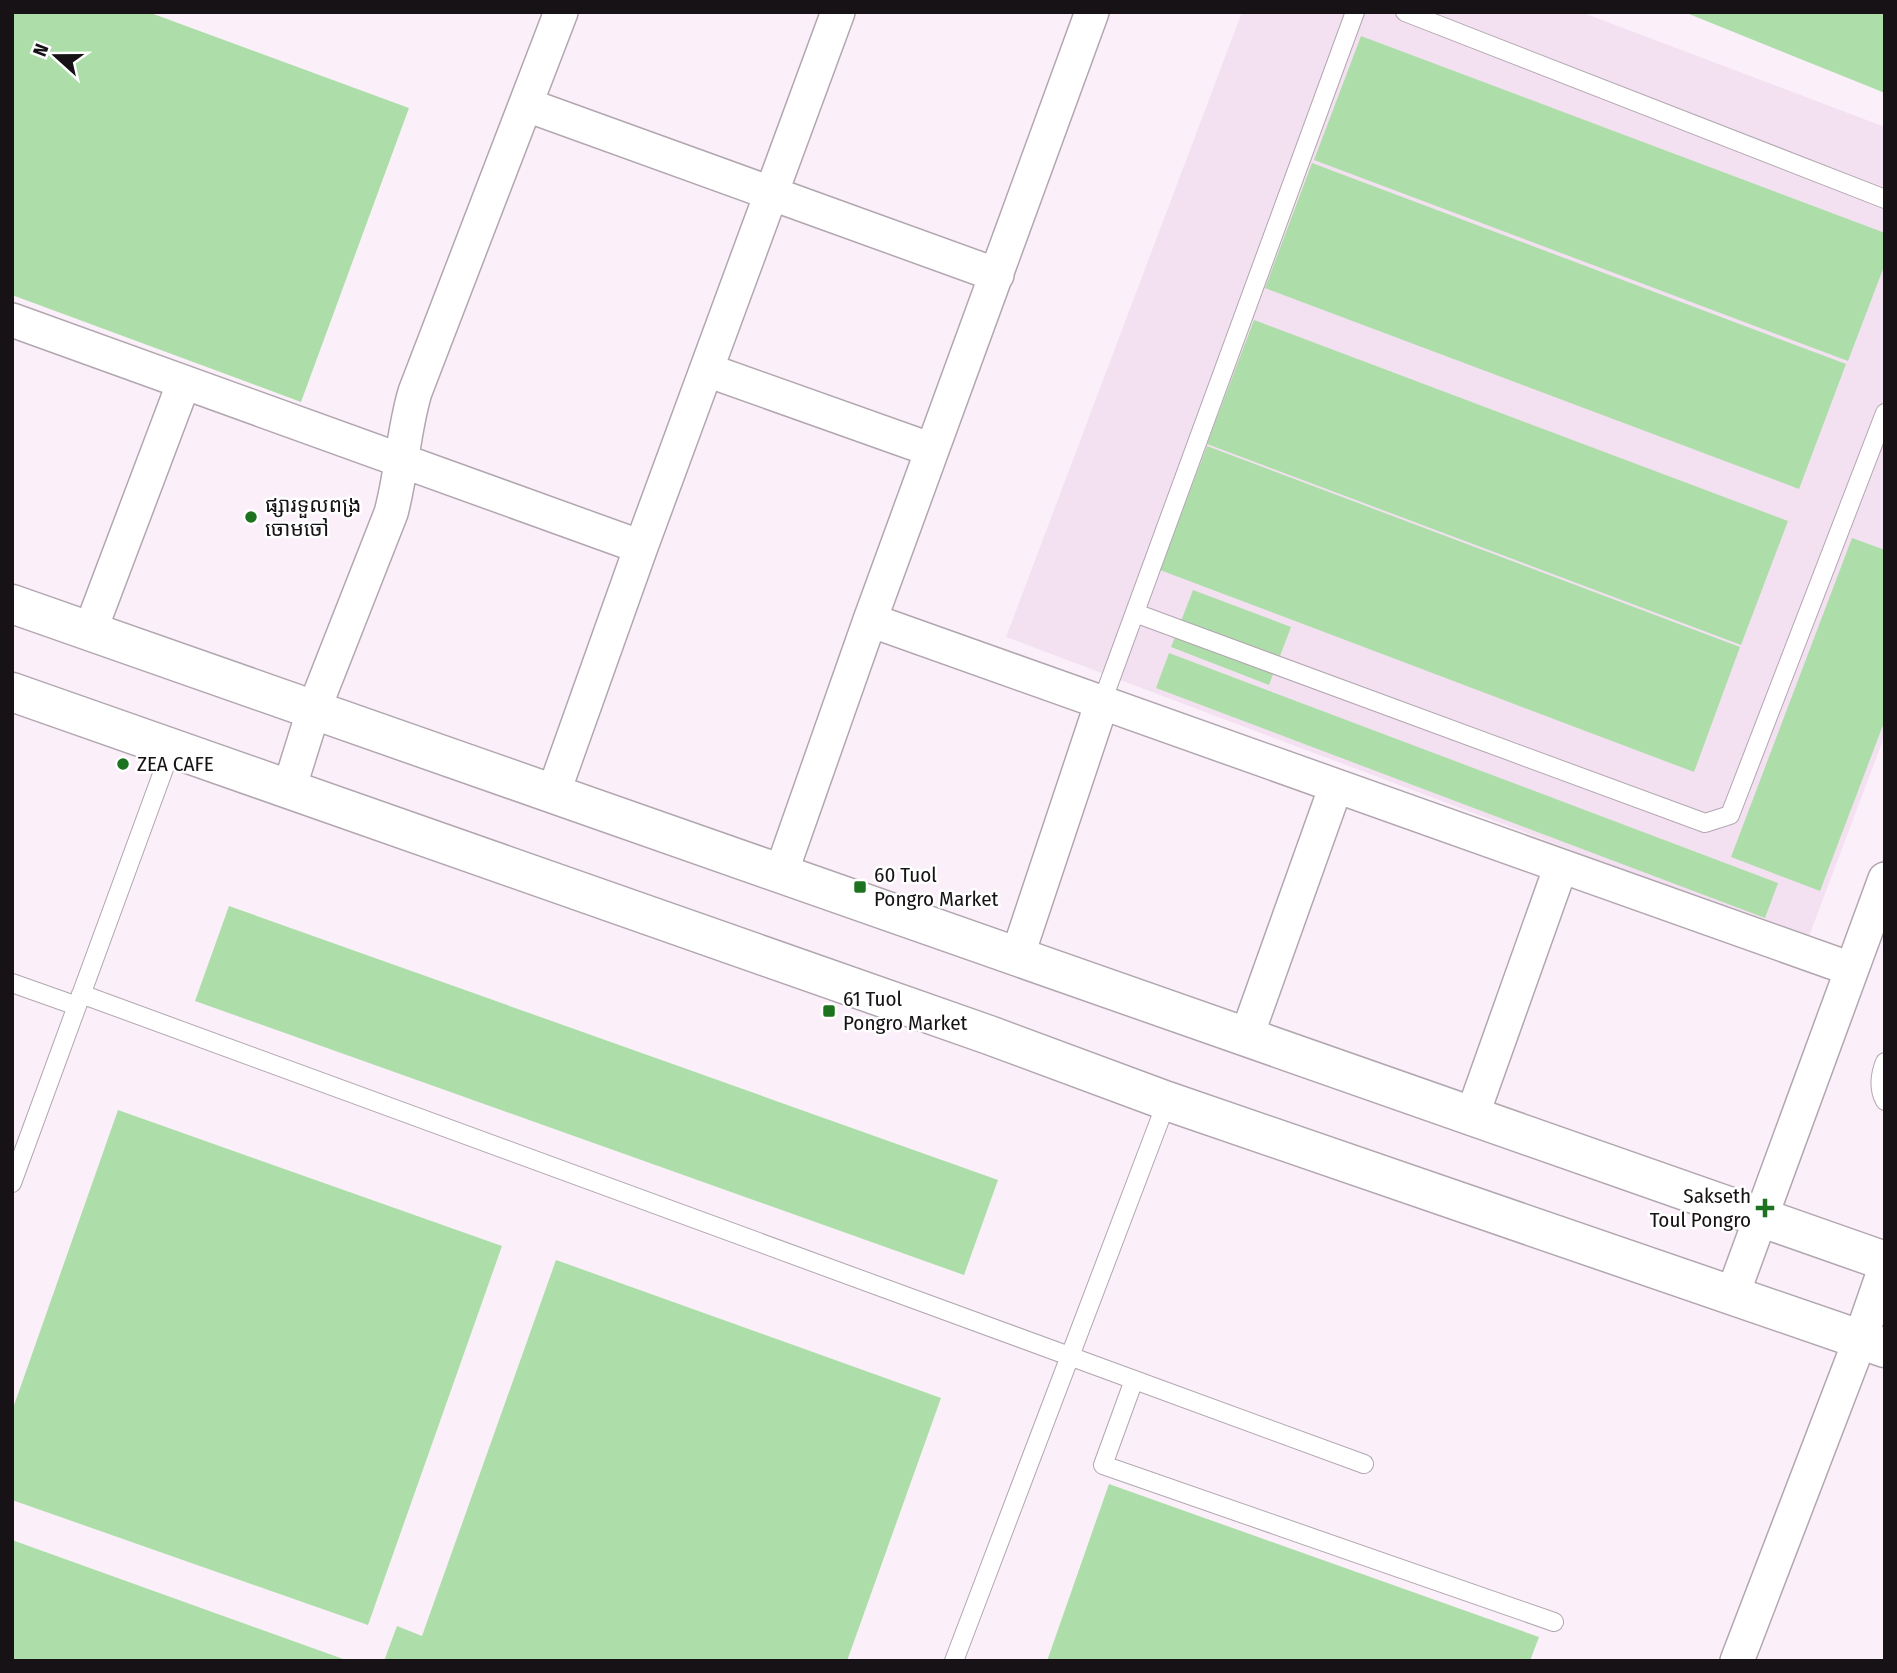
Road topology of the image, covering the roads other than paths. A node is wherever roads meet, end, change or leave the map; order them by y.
1 (561, 12) edge
2 (838, 12) edge
3 (1092, 12) edge
4 (1355, 12) edge
5 (1405, 12) edge
6 (527, 105) junction
7 (772, 193) junction
8 (1885, 199) edge
9 (997, 275) junction
10 (12, 320) edge
11 (707, 370) junction
12 (184, 382) junction
13 (1885, 413) edge
14 (933, 450) junction
15 (402, 460) junction
16 (641, 547) junction
17 (12, 604) edge
18 (1135, 613) junction
19 (870, 620) junction
20 (90, 631) junction
21 (12, 692) edge
22 (1102, 702) junction
23 (314, 709) junction
24 (172, 747) junction
25 (1336, 786) junction
26 (289, 789) junction
27 (553, 794) junction
28 (1561, 866) junction
29 (781, 873) junction
30 (1885, 879) edge
31 (1017, 957) junction
32 (1851, 969) junction
33 (12, 983) edge
34 (79, 1000) junction
35 (1246, 1038) junction
36 (1885, 1062) edge
37 (1167, 1101) junction
38 (1885, 1101) edge
39 (1472, 1116) junction
40 (12, 1183) edge
41 (1759, 1217) junction
42 (1885, 1261) edge
43 (1885, 1268) edge
44 (1732, 1296) junction
45 (1872, 1344) edge
46 (1071, 1357) junction
47 (1134, 1380) junction
48 (1364, 1464) dead end
49 (1553, 1622) dead end
50 (954, 1661) edge
51 (1737, 1661) edge

1 - 6 street
2 - 7 street
3 - 9 street
4 - 18 lane
5 - 8 lane
6 - 7 street
6 - 15 street
7 - 9 street
7 - 11 street
9 - 14 street
10 - 12 street
11 - 14 street
11 - 16 street
12 - 15 street
12 - 20 street
13 - 18 lane
14 - 19 street
15 - 16 street
15 - 23 street
16 - 27 street
17 - 20 main road
18 - 22 lane
19 - 22 street
19 - 29 street
20 - 23 main road
21 - 24 main road
22 - 25 street
22 - 31 street
23 - 26 street
23 - 27 main road
24 - 26 main road
24 - 34 lane
25 - 28 street
25 - 35 street
26 - 37 main road
27 - 29 main road
28 - 32 street
28 - 39 street
29 - 31 main road
30 - 32 street
31 - 35 main road
32 - 41 street
33 - 34 lane
34 - 40 lane
34 - 46 lane
35 - 39 main road
36 - 38 lane
37 - 44 main road
37 - 46 lane
39 - 41 main road
41 - 42 main road
41 - 44 street
43 - 45 street
44 - 45 main road
45 - 51 street
46 - 47 lane
46 - 50 lane
47 - 48 lane
47 - 49 lane

